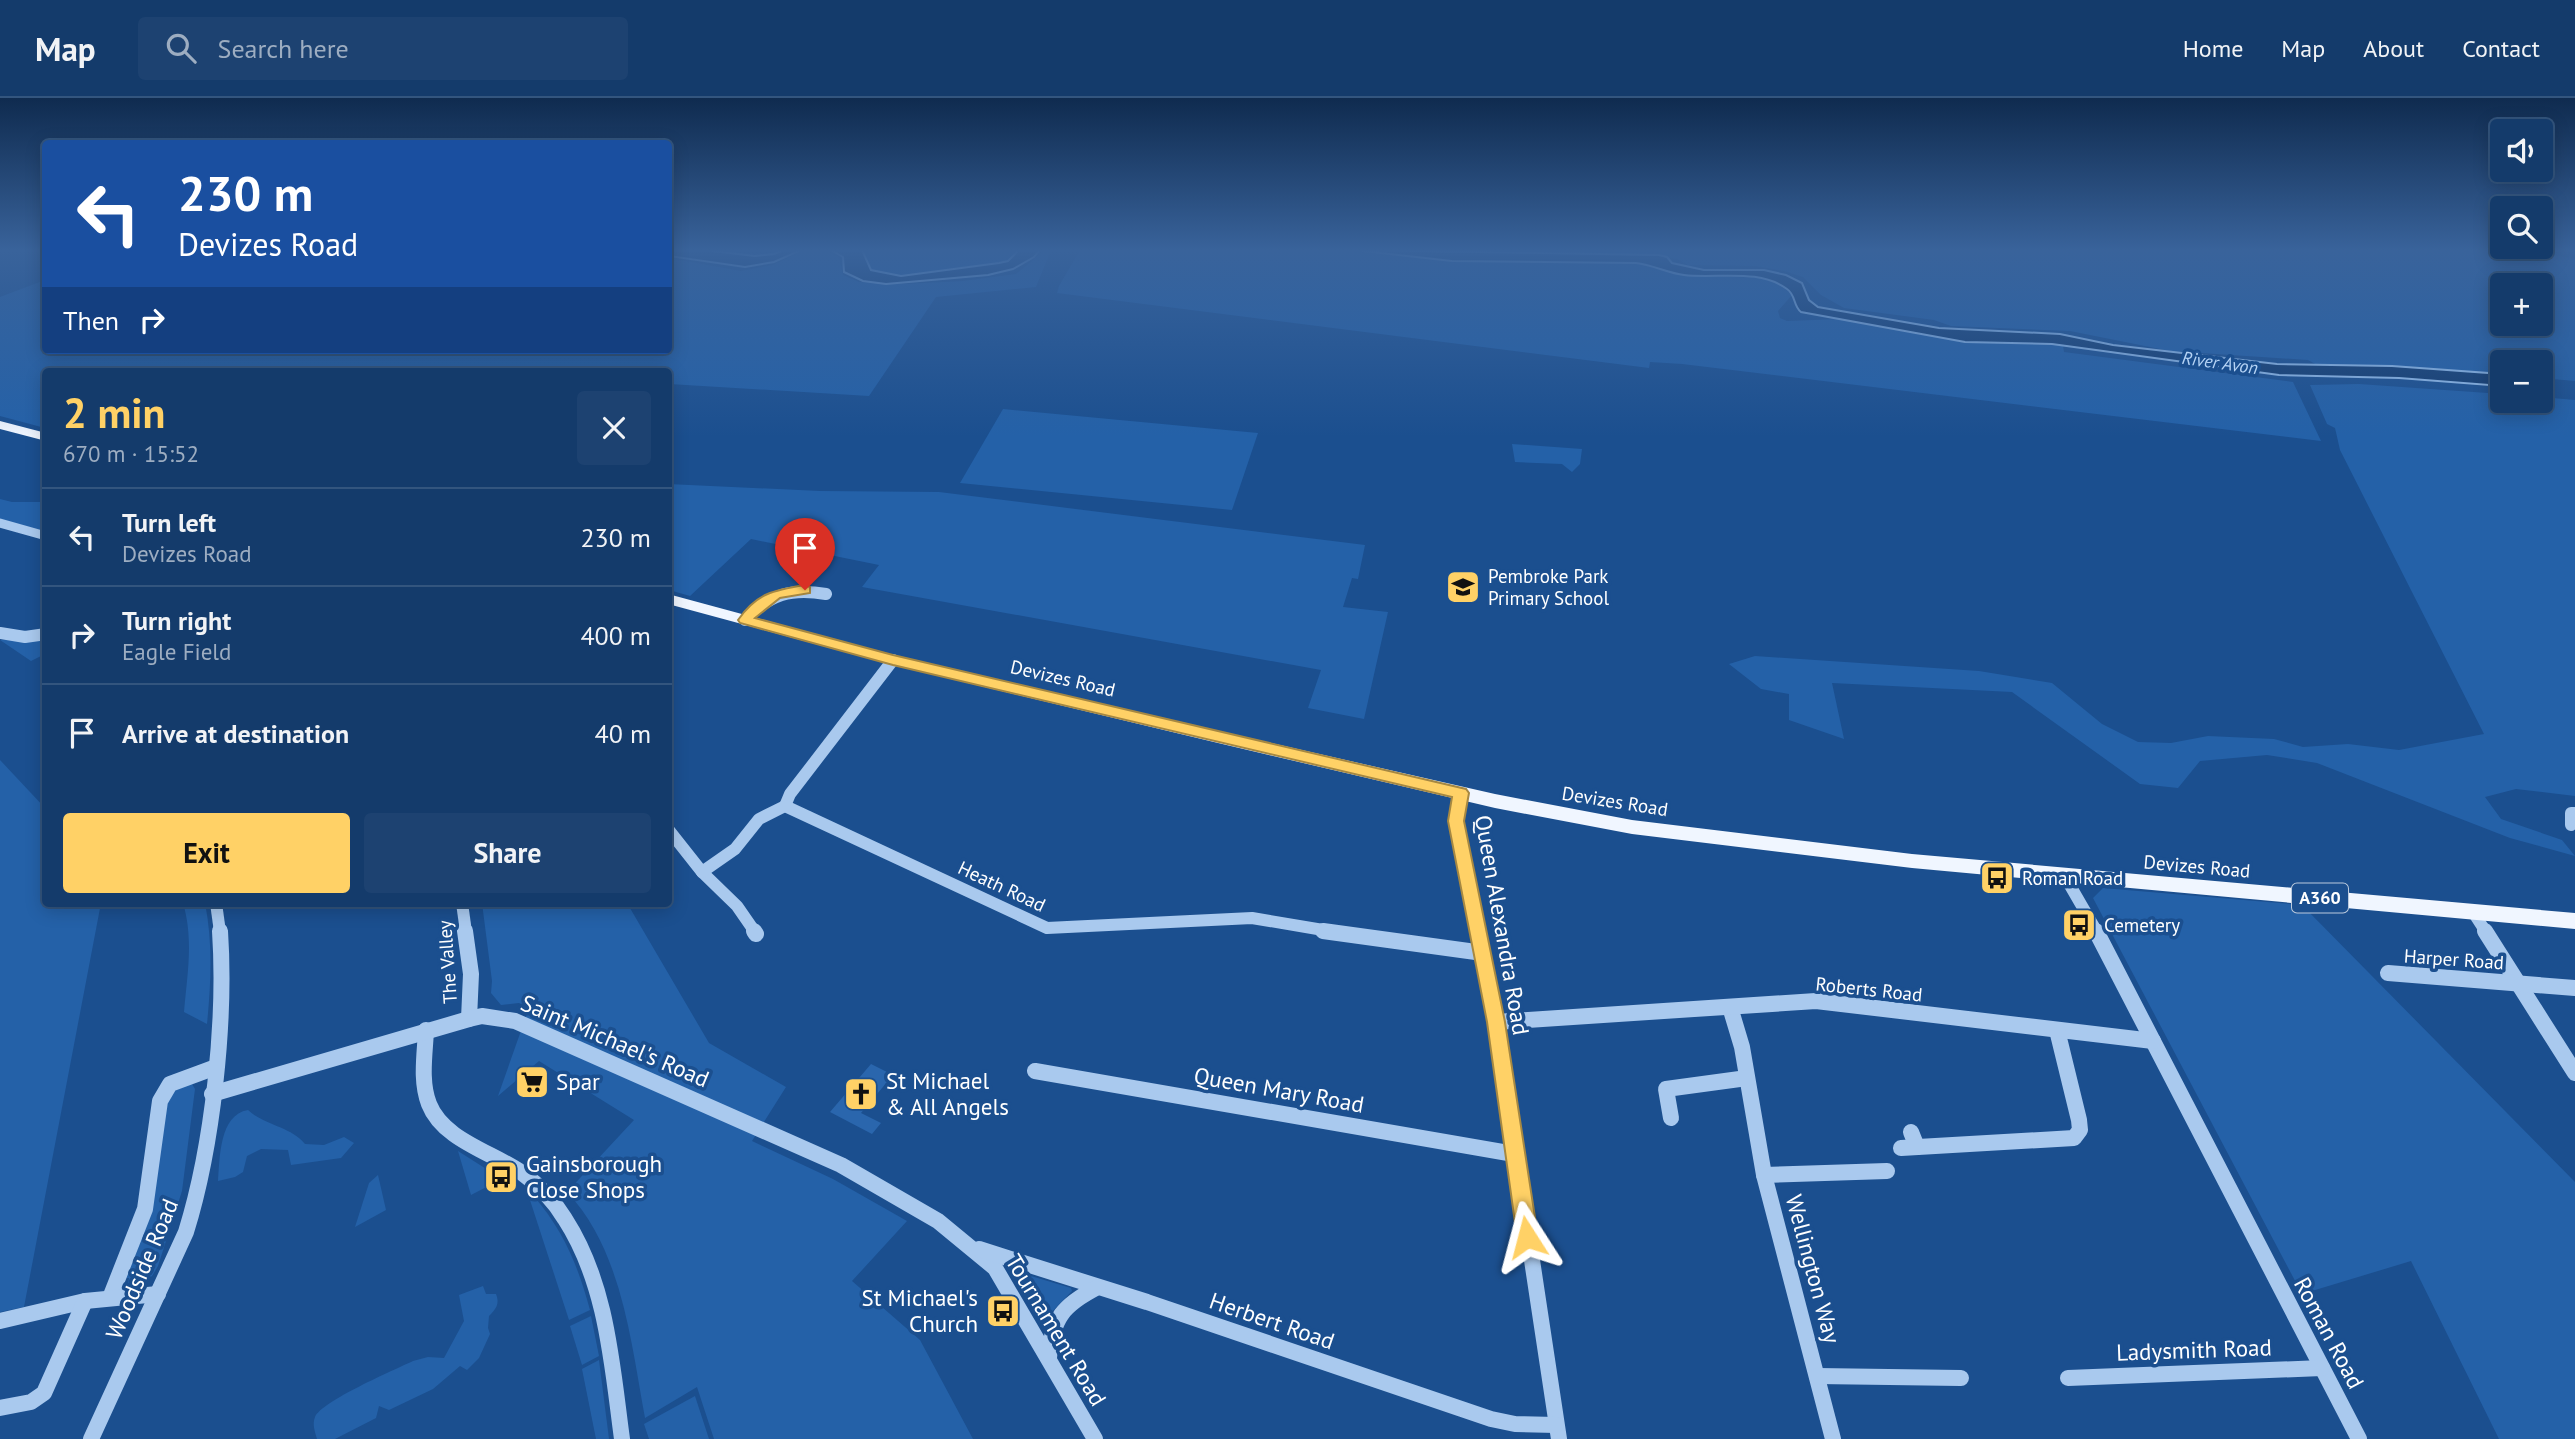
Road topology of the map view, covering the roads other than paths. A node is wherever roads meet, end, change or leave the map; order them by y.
1 (0, 425) edge
2 (42, 436) edge
3 (0, 523) edge
4 (42, 535) edge
5 (826, 594) dead end
6 (672, 600) edge
7 (746, 620) junction
8 (0, 633) edge
9 (42, 635) edge
10 (893, 660) junction
11 (1461, 793) junction
12 (785, 806) junction
13 (672, 834) edge
14 (702, 872) junction
15 (2064, 875) junction
16 (216, 907) edge
17 (463, 907) edge
18 (2473, 912) junction
19 (2575, 921) edge
20 (756, 934) dead end
21 (1483, 953) junction
22 (2388, 973) dead end
23 (2517, 983) junction
24 (2575, 988) edge
25 (1730, 1007) junction
26 (469, 1019) junction
27 (1496, 1022) junction
28 (426, 1030) junction
29 (2057, 1030) junction
30 (2153, 1041) junction
31 (216, 1068) junction
32 (1035, 1071) dead end
33 (2575, 1073) edge
34 (1747, 1078) junction
35 (212, 1094) junction
36 (1671, 1118) dead end
37 (1910, 1142) dead end
38 (1514, 1154) junction
39 (1887, 1171) dead end
40 (1764, 1175) junction
41 (975, 1248) junction
42 (1098, 1287) junction
43 (158, 1294) junction
44 (110, 1298) junction
45 (85, 1301) junction
46 (0, 1321) edge
47 (1049, 1358) junction
48 (2322, 1368) junction
49 (1817, 1376) junction
50 (1961, 1378) dead end
51 (2068, 1378) dead end
52 (0, 1408) edge
53 (1558, 1432) edge
54 (91, 1439) edge
55 (622, 1439) edge
56 (1095, 1439) edge
57 (1833, 1439) edge
58 (2359, 1439) edge

1 - 2 main road
3 - 4 street
5 - 7 street
6 - 7 main road, Devizes Road / A360
7 - 10 main road, Devizes Road / A360
8 - 9 street
10 - 11 main road, Devizes Road / A360
10 - 12 street
11 - 15 main road, Devizes Road / A360
11 - 21 street, Queen Alexandra Road
12 - 14 street
12 - 21 street, Heath Road
13 - 14 street
14 - 20 street
15 - 18 main road, Devizes Road / A360
15 - 30 street, Roman Road
16 - 31 street, Woodside Road
17 - 26 street, The Valley
18 - 19 main road, Devizes Road / A360
18 - 23 street, Harper Road
21 - 27 street, Queen Alexandra Road
22 - 23 street, Harper Road
23 - 24 street, Harper Road
23 - 33 street, Harper Road
25 - 27 street, Roberts Road
25 - 29 street, Roberts Road
25 - 34 street, Wellington Way
26 - 28 street, Saint Michael's Road
26 - 41 street, Saint Michael's Road
27 - 38 street, Queen Alexandra Road
28 - 35 street, Saint Michael's Road
28 - 55 street
29 - 30 street, Roberts Road
29 - 37 street
30 - 48 street, Roman Road
31 - 35 street, Woodside Road
31 - 44 street, Woodside Road
32 - 38 street, Queen Mary Road
34 - 36 street
34 - 40 street, Wellington Way
35 - 43 street, Woodside Road
38 - 53 street, Queen Alexandra Road
39 - 40 street, Wellington Way
40 - 49 street, Wellington Way
41 - 42 street, Herbert Road
41 - 47 street, Tournament Road
42 - 47 street
42 - 53 street, Herbert Road
43 - 44 street
43 - 54 street, Woodside Road
44 - 45 street
45 - 46 street
45 - 52 street
47 - 56 street, Tournament Road
48 - 51 street, Ladysmith Road
48 - 58 street, Roman Road
49 - 50 street
49 - 57 street, Wellington Way

